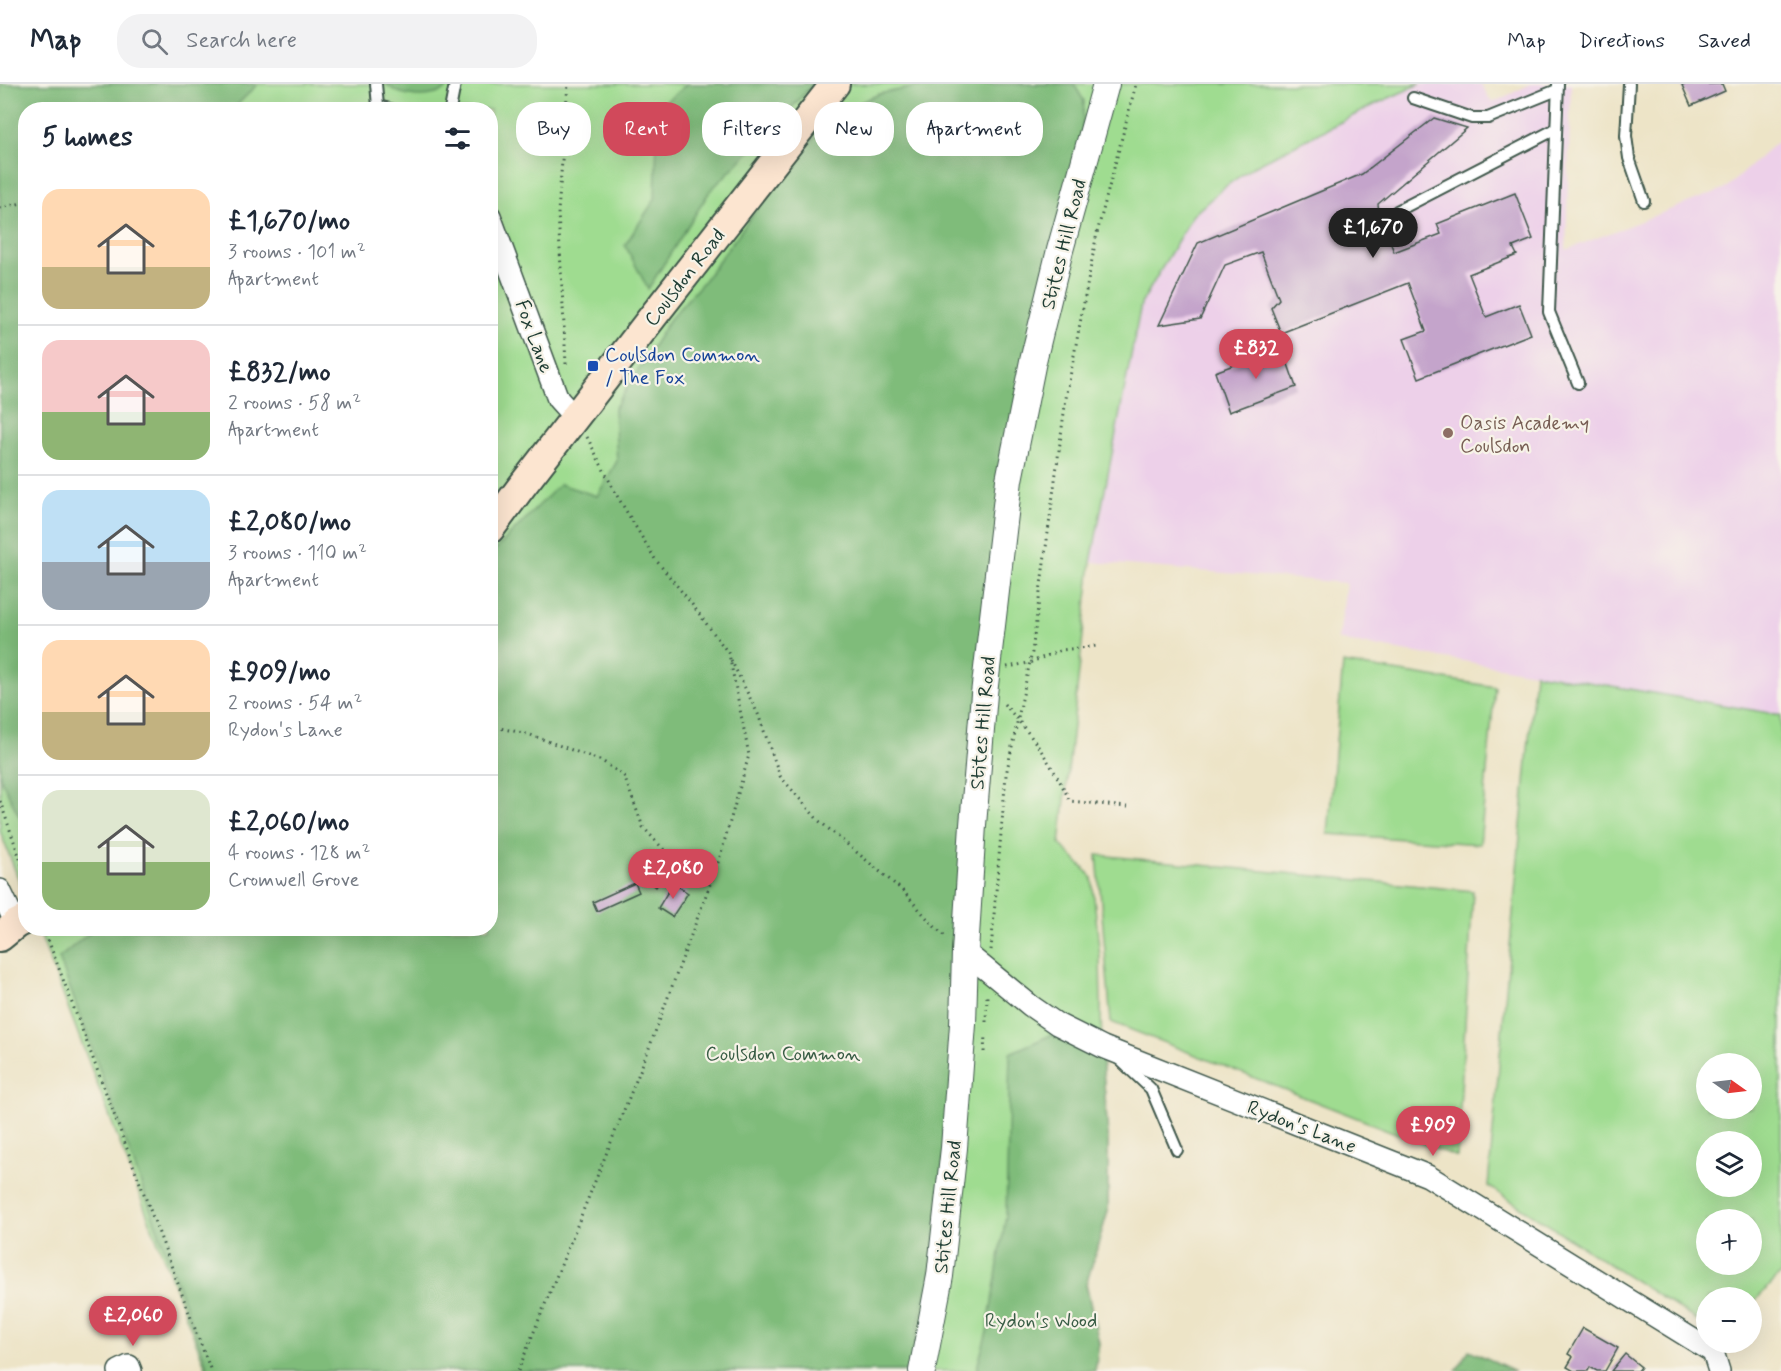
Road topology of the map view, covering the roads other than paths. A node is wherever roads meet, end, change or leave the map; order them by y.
1 (376, 84) edge
2 (455, 84) edge
3 (835, 84) edge
4 (1106, 84) edge
5 (1629, 84) edge
6 (1558, 87) edge
7 (1413, 98) dead end
8 (378, 102) edge
9 (452, 102) edge
10 (1556, 129) junction
11 (1644, 201) dead end
12 (1397, 211) dead end
13 (498, 249) edge
14 (1578, 382) dead end
15 (575, 418) junction
16 (498, 519) edge
17 (0, 890) edge
18 (14, 927) edge
19 (965, 952) junction
20 (1109, 1050) junction
21 (1177, 1150) dead end
22 (118, 1371) edge
23 (130, 1371) edge
24 (922, 1371) edge
25 (1719, 1371) edge

1 - 8 lane
2 - 9 lane
3 - 15 main road, Coulsdon Road
4 - 19 street, Stites Hill Road
5 - 11 lane
6 - 7 lane
6 - 10 lane
10 - 12 lane
10 - 14 lane
13 - 15 street, Fox Lane
15 - 16 main road, Coulsdon Road
17 - 18 street
19 - 20 street, Rydon's Lane
19 - 24 street, Stites Hill Road
20 - 21 lane
20 - 25 street, Rydon's Lane
22 - 23 street

